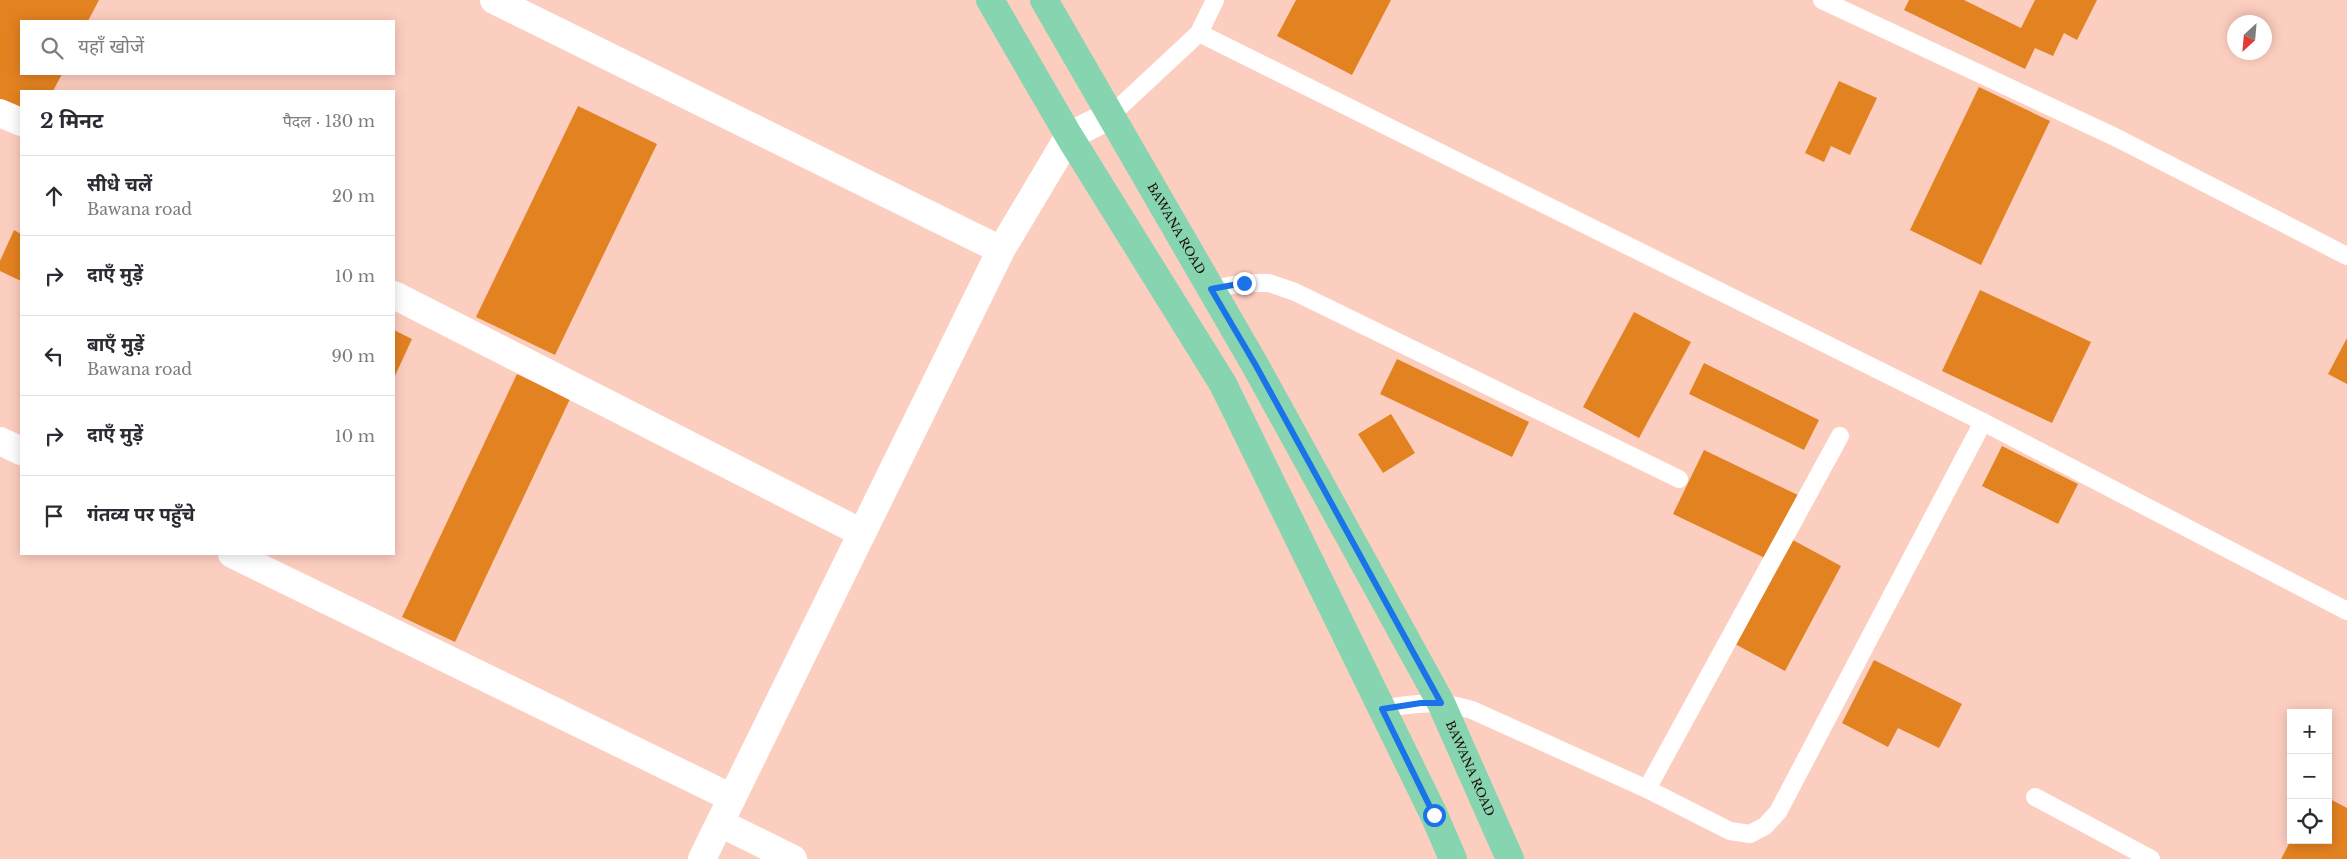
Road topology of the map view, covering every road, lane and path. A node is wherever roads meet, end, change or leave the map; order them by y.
1 (494, 0) edge
2 (990, 0) edge
3 (1044, 0) edge
4 (1215, 0) edge
5 (1822, 0) edge
6 (1199, 33) junction
7 (0, 113) edge
8 (1111, 115) junction
9 (20, 122) edge
10 (1069, 136) junction
11 (1001, 250) junction
12 (2347, 256) edge
13 (1211, 289) junction
14 (395, 296) edge
15 (1983, 422) junction
16 (1840, 436) dead end
17 (0, 441) edge
18 (20, 451) edge
19 (1679, 479) dead end
20 (862, 533) junction
21 (234, 555) edge
22 (2347, 612) edge
23 (1441, 703) junction
24 (1382, 709) junction
25 (1647, 789) junction
26 (2035, 797) dead end
27 (732, 798) junction
28 (720, 823) junction
29 (702, 859) edge
30 (793, 859) edge
31 (1453, 859) edge
32 (1510, 859) edge
33 (2151, 859) edge

1 - 11 street
2 - 10 main road
3 - 8 main road, BAWANA ROAD
4 - 6 lane
5 - 12 lane
6 - 8 lane
6 - 15 lane
7 - 9 street
8 - 10 street
8 - 13 main road, BAWANA ROAD
10 - 11 street
10 - 24 main road
11 - 20 street
13 - 19 lane
13 - 23 main road, BAWANA ROAD
14 - 20 street
15 - 22 lane
15 - 25 lane
16 - 25 lane
17 - 18 street
20 - 27 street
21 - 27 street
23 - 24 lane
23 - 25 lane
23 - 32 main road, BAWANA ROAD
24 - 31 main road
26 - 33 lane
27 - 28 street
28 - 29 street
28 - 30 street

